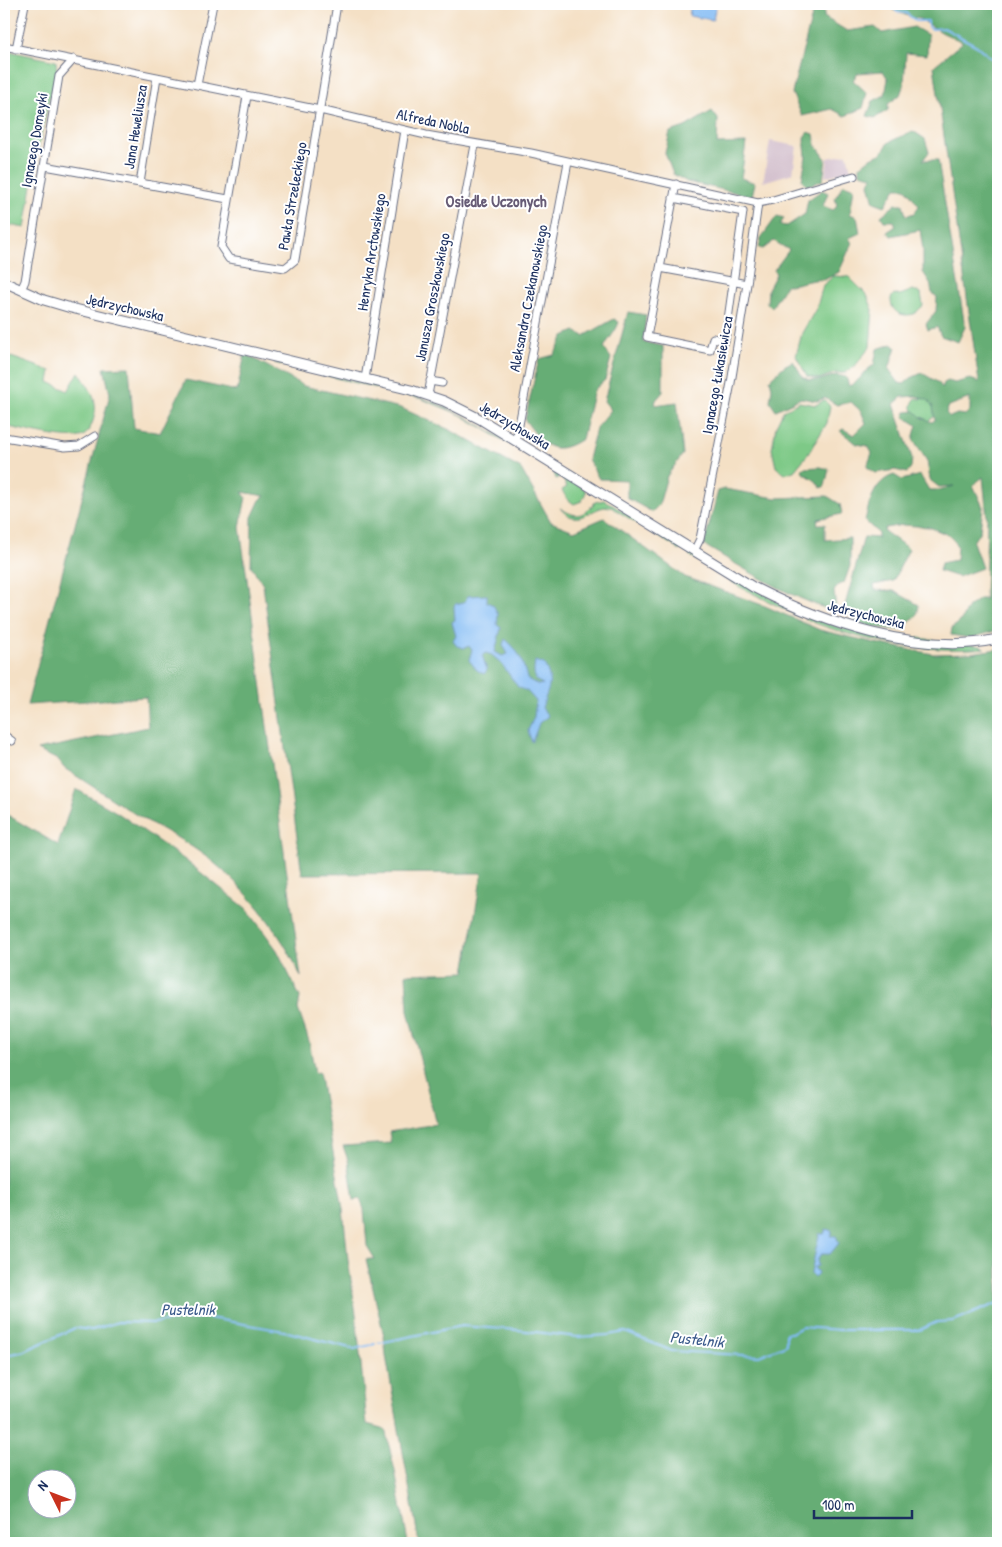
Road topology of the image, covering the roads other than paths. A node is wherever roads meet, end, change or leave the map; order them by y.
1 (25, 4) edge
2 (213, 4) edge
3 (337, 4) edge
4 (4, 46) edge
5 (16, 49) junction
6 (74, 59) junction
7 (157, 76) junction
8 (197, 84) junction
9 (248, 96) junction
10 (320, 110) junction
11 (405, 130) junction
12 (475, 144) junction
13 (568, 162) junction
14 (44, 166) junction
15 (854, 176) dead end
16 (140, 182) junction
17 (676, 184) junction
18 (673, 198) junction
19 (228, 199) junction
20 (758, 203) junction
21 (660, 268) junction
22 (4, 282) edge
23 (734, 282) junction
24 (747, 284) junction
25 (21, 290) junction
26 (365, 378) junction
27 (430, 381) junction
28 (442, 383) dead end
29 (428, 395) junction
30 (95, 436) dead end
31 (4, 437) edge
32 (516, 440) junction
33 (694, 551) junction
34 (998, 639) edge
35 (4, 735) edge
36 (12, 741) dead end

1 - 5 street
2 - 8 street
3 - 10 street
4 - 5 street, Alfreda Nobla
5 - 6 street, Alfreda Nobla
6 - 7 street, Alfreda Nobla
6 - 14 street, Ignacego Domeyki
7 - 8 street, Alfreda Nobla
7 - 16 street, Jana Heweliusza
8 - 9 street, Alfreda Nobla
9 - 10 street, Alfreda Nobla
9 - 19 street, Pawła Strzeleckiego
10 - 11 street, Alfreda Nobla
10 - 19 street, Pawła Strzeleckiego
11 - 12 street, Alfreda Nobla
11 - 26 street, Henryka Arctowskiego
12 - 13 street, Alfreda Nobla
12 - 27 street, Janusza Groszkowskiego
13 - 17 street, Alfreda Nobla
13 - 32 street, Aleksandra Czekanowskiego
14 - 16 street
14 - 25 street, Ignacego Domeyki
15 - 20 street, Alfreda Nobla
16 - 19 street, Jana Heweliusza
17 - 18 street
17 - 20 street, Alfreda Nobla
18 - 21 street
18 - 23 street
20 - 24 street, Ignacego Łukasiewicza
21 - 23 street
21 - 23 street
22 - 25 main road, Jędrzychowska
23 - 24 street
24 - 33 street, Ignacego Łukasiewicza
25 - 26 main road, Jędrzychowska
26 - 29 main road, Jędrzychowska
27 - 28 street
27 - 29 street, Janusza Groszkowskiego
29 - 32 main road, Jędrzychowska
30 - 31 street
32 - 33 main road, Jędrzychowska
33 - 34 main road, Jędrzychowska
35 - 36 street

